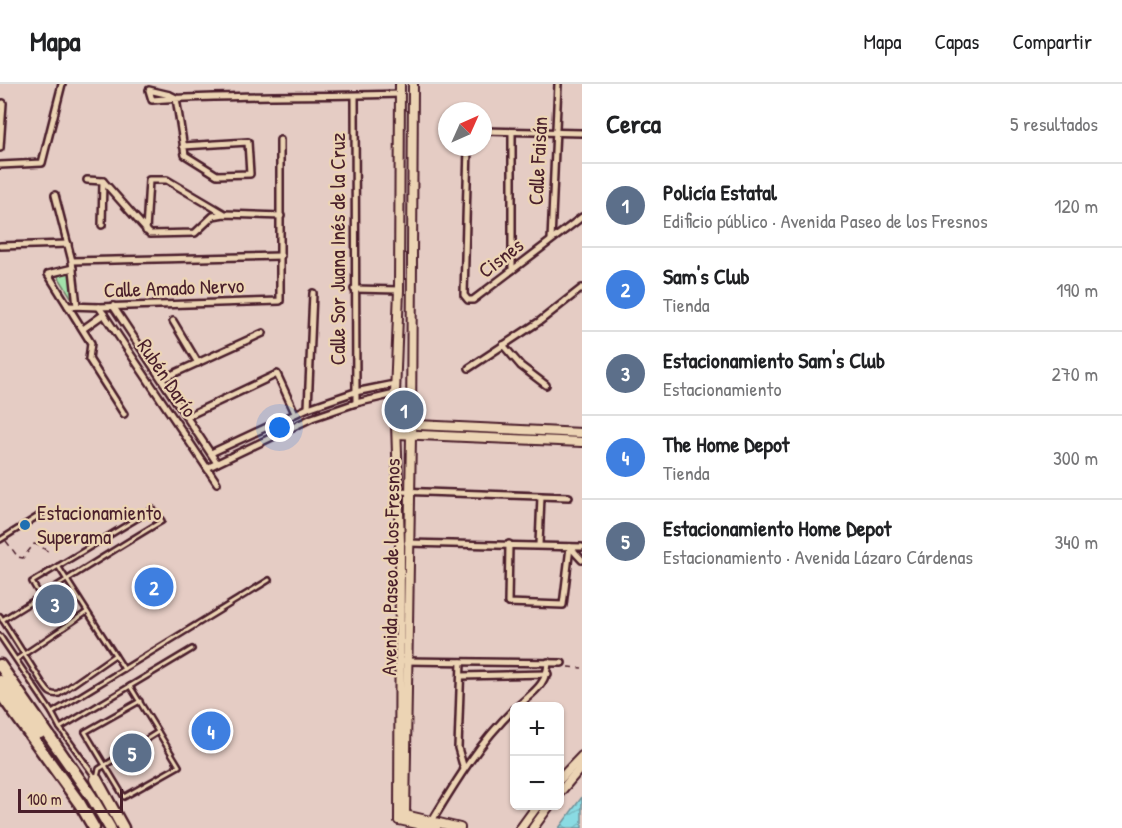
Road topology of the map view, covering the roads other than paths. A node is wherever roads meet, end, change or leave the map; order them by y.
1 (62, 84) edge
2 (400, 84) edge
3 (413, 84) edge
4 (558, 84) edge
5 (400, 94) junction
6 (355, 96) junction
7 (3, 103) dead end
8 (492, 131) edge
9 (512, 132) junction
10 (555, 133) junction
11 (582, 133) edge
12 (280, 140) dead end
13 (183, 146) junction
14 (0, 148) edge
15 (468, 156) edge
16 (0, 165) edge
17 (87, 180) dead end
18 (103, 181) junction
19 (55, 195) dead end
20 (224, 214) junction
21 (281, 216) junction
22 (582, 217) edge
23 (102, 225) dead end
24 (146, 231) junction
25 (551, 240) junction
26 (68, 244) junction
27 (0, 246) edge
28 (280, 256) junction
29 (72, 261) junction
30 (73, 268) junction
31 (512, 270) junction
32 (582, 288) edge
33 (354, 289) junction
34 (399, 290) junction
35 (313, 293) dead end
36 (68, 306) junction
37 (77, 306) junction
38 (113, 306) junction
39 (399, 306) junction
40 (99, 307) junction
41 (411, 307) junction
42 (104, 314) junction
43 (173, 321) dead end
44 (83, 329) junction
45 (263, 333) dead end
46 (503, 345) junction
47 (198, 363) junction
48 (469, 368) dead end
49 (162, 379) junction
50 (395, 384) junction
51 (546, 385) dead end
52 (355, 392) junction
53 (395, 394) junction
54 (356, 403) junction
55 (308, 408) junction
56 (295, 413) junction
57 (124, 414) dead end
58 (186, 417) junction
59 (396, 424) junction
60 (410, 424) junction
61 (582, 433) edge
62 (397, 434) junction
63 (411, 435) junction
64 (582, 442) edge
65 (210, 453) junction
66 (217, 463) junction
67 (207, 468) junction
68 (217, 483) dead end
69 (397, 491) junction
70 (409, 492) junction
71 (541, 496) junction
72 (569, 496) dead end
73 (42, 513) dead end
74 (2, 539) edge
75 (400, 543) junction
76 (409, 543) junction
77 (509, 544) junction
78 (539, 545) junction
79 (570, 547) junction
80 (582, 547) edge
81 (582, 560) edge
82 (58, 566) junction
83 (66, 579) junction
84 (269, 580) dead end
85 (40, 597) junction
86 (87, 612) junction
87 (1, 618) edge
88 (0, 636) edge
89 (192, 649) dead end
90 (24, 654) junction
91 (115, 655) junction
92 (16, 660) junction
93 (404, 661) junction
94 (461, 662) junction
95 (548, 662) junction
96 (562, 663) road end
97 (0, 665) edge
98 (124, 669) junction
99 (548, 674) junction
100 (461, 676) junction
101 (0, 681) edge
102 (130, 686) junction
103 (0, 693) edge
104 (140, 701) junction
105 (522, 702) edge
106 (52, 713) junction
107 (510, 715) edge
108 (60, 728) junction
109 (158, 732) junction
110 (582, 756) edge
111 (65, 758) junction
112 (104, 765) junction
113 (89, 766) junction
114 (582, 766) edge
115 (464, 769) junction
116 (98, 774) junction
117 (564, 775) edge
118 (564, 787) edge
119 (534, 810) edge
120 (546, 810) edge
121 (434, 825) edge
122 (94, 828) edge
123 (110, 828) edge
124 (123, 828) edge
125 (460, 828) edge
126 (521, 828) edge
127 (533, 828) edge

1 - 16 street
2 - 5 street, Avenida Paseo de los Fresnos
3 - 41 street, Avenida Paseo de los Fresnos
4 - 10 street, Calle Faisán
5 - 6 street
5 - 34 street, Avenida Paseo de los Fresnos
6 - 13 street
6 - 33 street, Calle Sor Juana Inés de la Cruz
7 - 14 street
8 - 9 street
9 - 10 street
9 - 31 street
10 - 11 street
10 - 25 street, Calle Faisán
12 - 21 street
13 - 13 street
15 - 31 street, Cisnes
17 - 18 street
18 - 23 street
18 - 24 street
19 - 26 street
20 - 21 street
20 - 24 street
20 - 24 street
21 - 28 street
22 - 25 street, Cisnes
25 - 31 street, Cisnes
26 - 27 street
26 - 29 street
28 - 29 street
28 - 38 street, Calle Amado Nervo
29 - 30 street
30 - 36 street
30 - 37 street
32 - 46 street
33 - 34 street
33 - 52 street, Calle Sor Juana Inés de la Cruz
34 - 39 street, Avenida Paseo de los Fresnos
35 - 55 street
36 - 37 street, Calle Amado Nervo
36 - 44 street
37 - 40 street, Calle Amado Nervo
38 - 40 street, Calle Amado Nervo
38 - 49 street, Rubén Darío
39 - 41 street
39 - 50 street, Avenida Paseo de los Fresnos
40 - 42 street, Rubén Darío
41 - 60 street, Avenida Paseo de los Fresnos
42 - 44 street
42 - 67 street, Rubén Darío
43 - 47 street
44 - 57 street
45 - 47 street
46 - 48 street
46 - 51 street
47 - 49 street
49 - 58 street, Rubén Darío
50 - 52 street
50 - 53 street, Avenida Paseo de los Fresnos
52 - 54 street, Calle Sor Juana Inés de la Cruz
52 - 55 street
53 - 54 street
53 - 59 street, Avenida Paseo de los Fresnos
54 - 66 street
55 - 56 street
56 - 58 street
56 - 65 street
58 - 65 street, Rubén Darío
59 - 60 street
59 - 62 street, Avenida Paseo de los Fresnos
60 - 61 street
60 - 63 street, Avenida Paseo de los Fresnos
62 - 63 street
62 - 69 street, Avenida Paseo de los Fresnos
63 - 64 street
63 - 70 street, Avenida Paseo de los Fresnos
65 - 66 street, Rubén Darío
66 - 67 street
67 - 68 street, Rubén Darío
69 - 70 street
69 - 75 street, Avenida Paseo de los Fresnos
70 - 71 street
70 - 76 street, Avenida Paseo de los Fresnos
71 - 72 street
71 - 78 street
73 - 74 lane
75 - 76 street
75 - 93 street, Avenida Paseo de los Fresnos
76 - 77 street
76 - 93 street, Avenida Paseo de los Fresnos
77 - 78 street
77 - 79 street
78 - 79 street
79 - 80 street
79 - 81 street
82 - 83 lane
82 - 83 lane
82 - 85 lane
83 - 85 lane
83 - 86 lane
84 - 98 lane
85 - 87 lane
86 - 90 lane
86 - 91 lane
87 - 90 lane
88 - 92 lane
89 - 102 lane
90 - 91 lane
90 - 92 lane
91 - 98 lane
92 - 106 lane
93 - 94 street
93 - 121 street, Avenida Paseo de los Fresnos
94 - 95 street
94 - 100 street
95 - 96 street
95 - 99 street
97 - 111 highway
98 - 106 lane
99 - 100 street
99 - 105 street
100 - 115 street
101 - 111 highway
102 - 104 lane
102 - 108 lane
103 - 122 highway
104 - 109 lane
104 - 112 lane
106 - 108 lane
107 - 115 street
108 - 113 lane
109 - 112 lane
109 - 112 lane
110 - 117 street
111 - 123 highway
112 - 116 lane
113 - 116 lane
113 - 116 lane
114 - 118 street
115 - 121 street
116 - 124 highway
119 - 126 street
120 - 127 street
121 - 125 street, Avenida Paseo de los Fresnos

